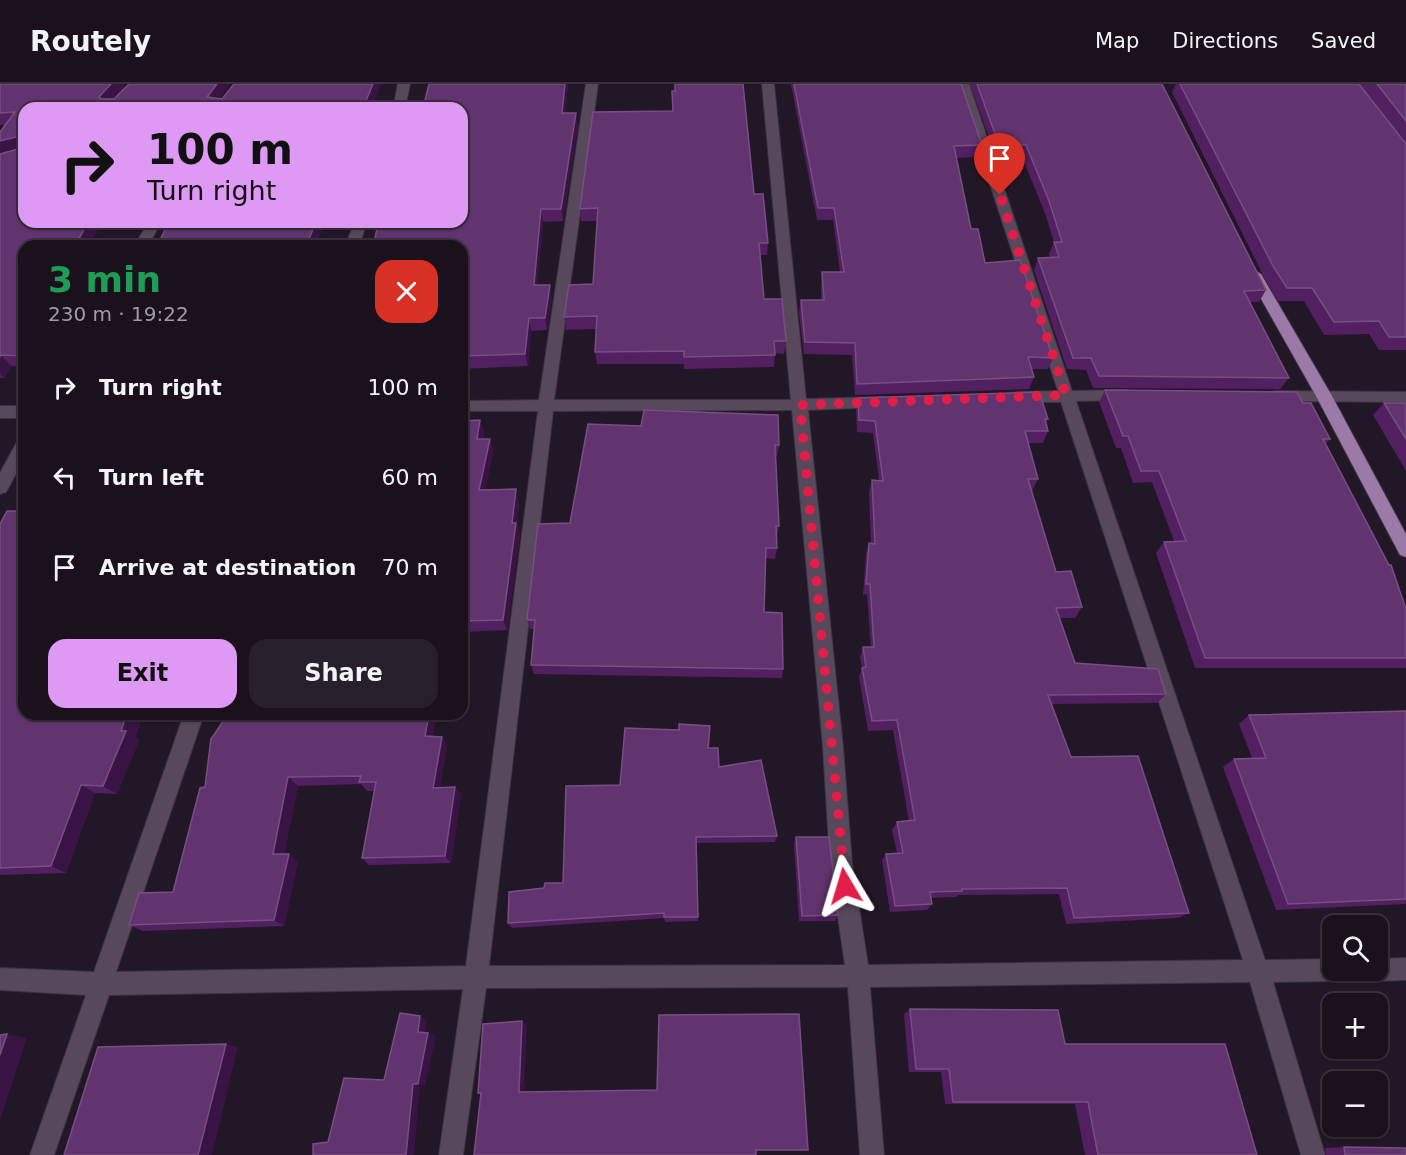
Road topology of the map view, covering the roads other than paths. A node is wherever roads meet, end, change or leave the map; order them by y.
1 (404, 84) edge
2 (592, 84) edge
3 (768, 84) edge
4 (963, 84) edge
5 (400, 102) edge
6 (1247, 260) edge
7 (1066, 395) junction
8 (1136, 395) edge
9 (1265, 396) edge
10 (1324, 396) junction
11 (1008, 397) edge
12 (1406, 397) edge
13 (892, 401) edge
14 (546, 405) junction
15 (800, 405) junction
16 (468, 406) edge
17 (0, 412) edge
18 (18, 412) edge
19 (18, 455) edge
20 (0, 488) edge
21 (1406, 550) edge
22 (192, 720) edge
23 (1406, 969) edge
24 (1322, 970) edge
25 (1388, 970) edge
26 (1258, 971) junction
27 (858, 976) junction
28 (476, 977) junction
29 (0, 979) edge
30 (101, 984) junction
31 (42, 1155) edge
32 (452, 1155) edge
33 (873, 1155) edge
34 (1313, 1155) edge

1 - 5 street
2 - 14 street
3 - 15 street
4 - 7 street
6 - 10 main road
7 - 8 street
7 - 11 street
7 - 26 street
9 - 10 street
10 - 12 street
10 - 21 main road
13 - 15 street
14 - 15 street
14 - 16 street
14 - 28 street
15 - 27 street
17 - 18 street
19 - 20 street
22 - 30 street
23 - 25 street
24 - 26 street
26 - 27 street
26 - 34 street
27 - 28 street
27 - 33 street
28 - 30 street
28 - 32 street
29 - 30 street
30 - 31 street

